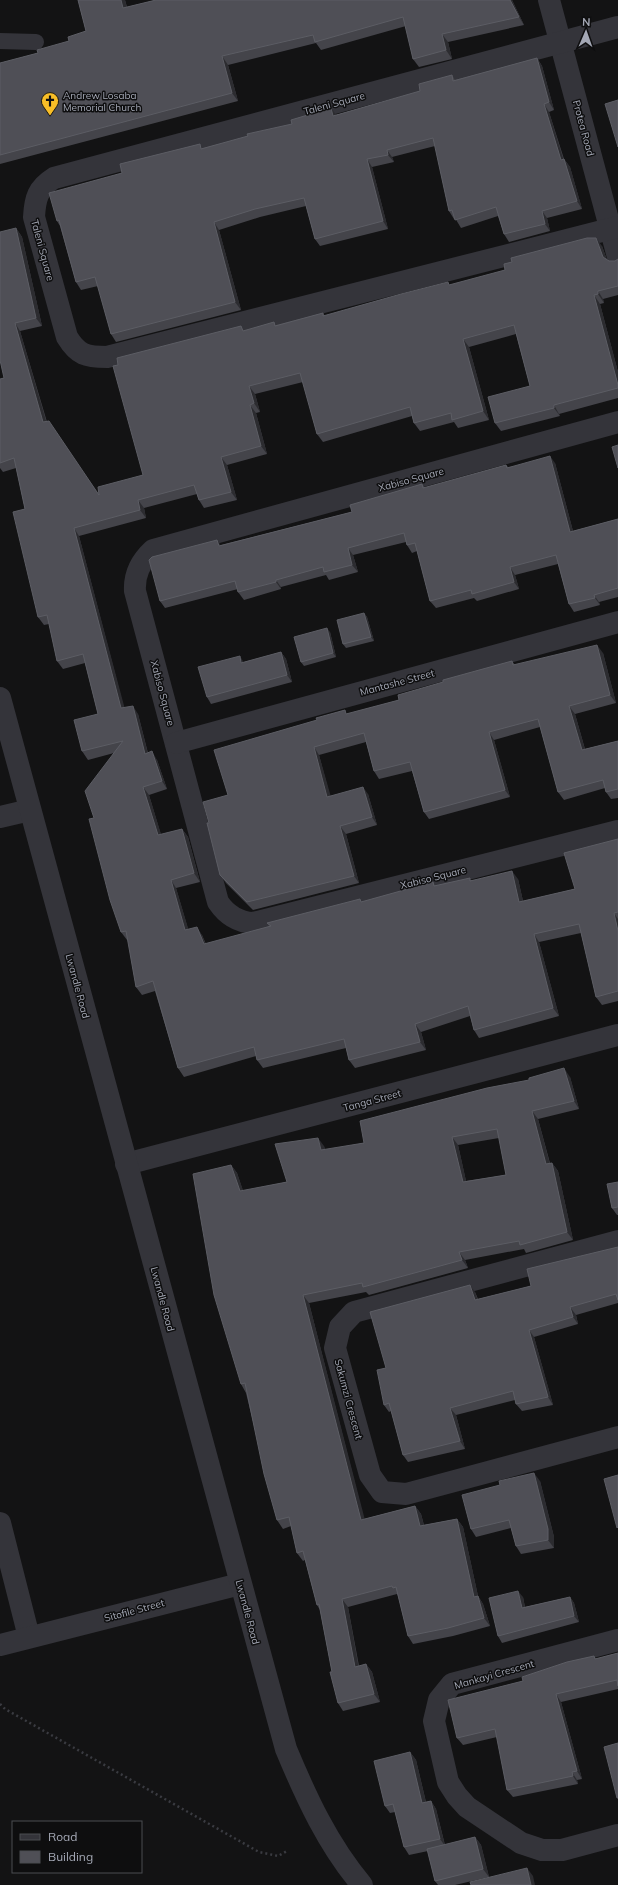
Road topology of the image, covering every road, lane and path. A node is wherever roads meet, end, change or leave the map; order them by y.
1 (550, 0) edge
2 (618, 27) edge
3 (0, 41) edge
4 (36, 42) dead end
5 (561, 42) junction
6 (614, 228) edge
7 (618, 257) edge
8 (618, 422) edge
9 (618, 622) edge
10 (0, 698) edge
11 (176, 743) junction
12 (30, 810) junction
13 (0, 817) edge
14 (618, 831) edge
15 (618, 1035) edge
16 (126, 1164) junction
17 (618, 1241) edge
18 (618, 1437) edge
19 (0, 1523) edge
20 (5, 1564) edge
21 (240, 1584) junction
22 (29, 1637) junction
23 (618, 1640) edge
24 (0, 1645) edge
25 (0, 1704) edge
26 (618, 1835) edge
27 (287, 1851) dead end
28 (362, 1885) edge

1 - 5 street, Protea Road
2 - 5 street, Taleni Square
3 - 4 lane
5 - 6 street, Protea Road
5 - 6 street, Taleni Square
6 - 7 street, Protea Road
8 - 11 street, Xabiso Square
9 - 11 street, Mantashe Street
10 - 12 street, Lwandle Road
11 - 14 street, Xabiso Square
12 - 13 street
12 - 16 street, Lwandle Road
15 - 16 street, Tanga Street
16 - 21 street, Lwandle Road
17 - 18 street, Sakumzi Crescent
19 - 20 street
20 - 22 street
21 - 22 street, Sitofile Street
21 - 28 street, Lwandle Road
22 - 24 street, Sitofile Street
23 - 26 street, Mankayi Crescent
25 - 27 path

